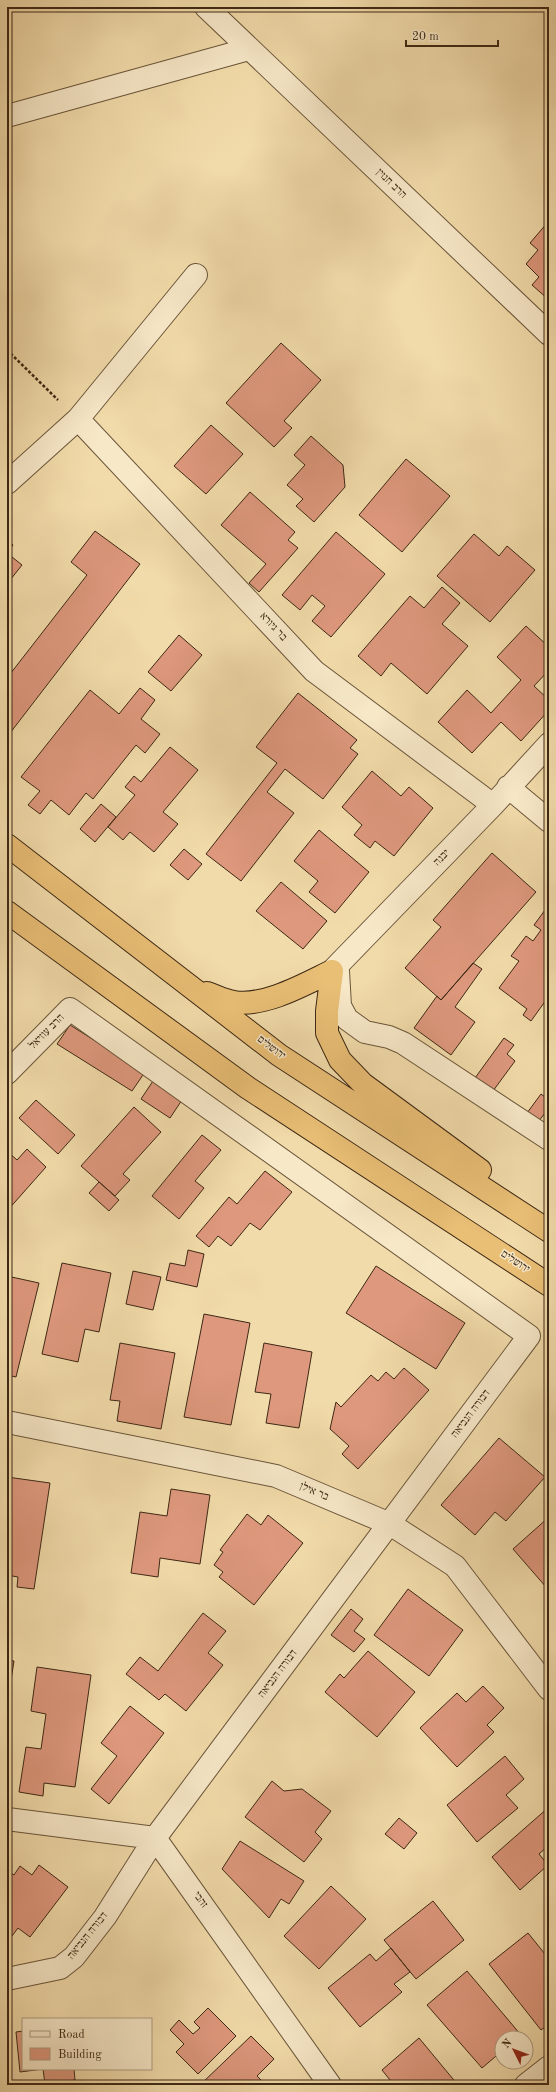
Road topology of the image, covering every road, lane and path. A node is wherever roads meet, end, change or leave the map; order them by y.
1 (206, 7) edge
2 (249, 49) junction
3 (7, 116) edge
4 (196, 275) dead end
5 (549, 334) edge
6 (7, 350) edge
7 (78, 419) junction
8 (7, 482) edge
9 (549, 744) edge
10 (508, 787) junction
11 (493, 805) junction
12 (549, 821) edge
13 (7, 845) edge
14 (7, 912) edge
15 (335, 968) junction
16 (194, 989) junction
17 (7, 1073) edge
18 (549, 1139) edge
19 (549, 1220) edge
20 (549, 1231) edge
21 (549, 1285) edge
22 (529, 1336) joint
23 (7, 1422) edge
24 (390, 1524) junction
25 (549, 1689) edge
26 (7, 1819) edge
27 (155, 1838) junction
28 (7, 1979) edge
29 (549, 2067) edge
30 (330, 2085) edge
31 (526, 2085) edge

1 - 2 street, הרב חנזין
2 - 3 street
2 - 5 street, הרב חנזין
4 - 7 street
6 - 7 path
7 - 8 street
7 - 11 street, בר גיורא
9 - 10 street, יבנה
10 - 11 street, יבנה
10 - 12 street
11 - 15 street, יבנה
13 - 16 highway, ירושלים
14 - 21 highway, ירושלים
15 - 16 highway
15 - 18 street
15 - 19 highway
16 - 20 highway, ירושלים
17 - 22 street, הרב עוזיאל
22 - 24 street, דבורה הנביאה
23 - 24 street, בר אילן
24 - 25 street, בר אילן
24 - 27 street, דבורה הנביאה
26 - 27 street
27 - 28 street, דבורה הנביאה
27 - 30 street, זהבי
29 - 31 street

